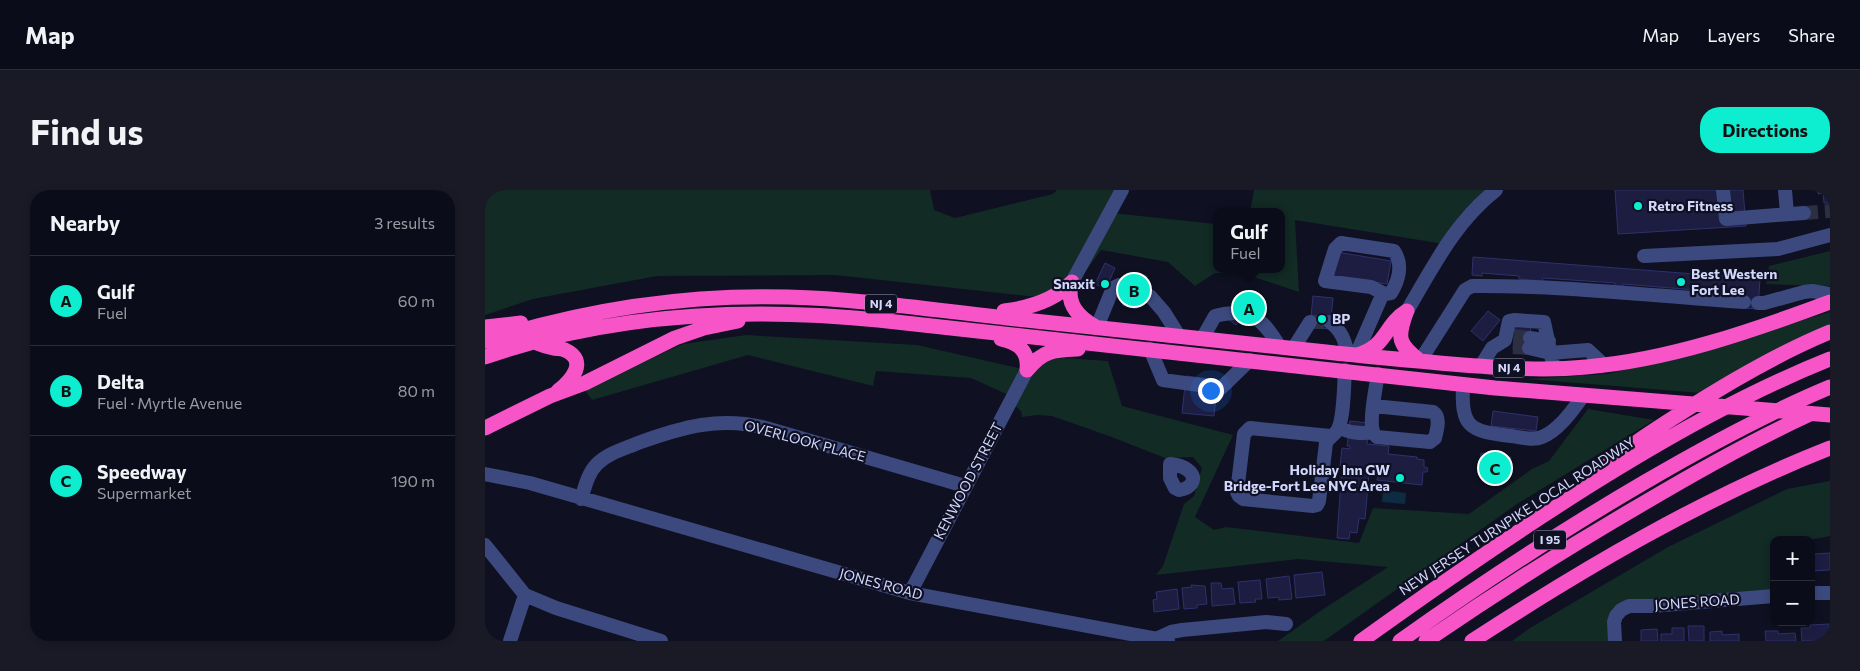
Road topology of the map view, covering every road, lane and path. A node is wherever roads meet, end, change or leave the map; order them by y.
1 (1121, 190) edge
2 (1496, 190) edge
3 (1723, 190) edge
4 (1785, 190) edge
5 (1804, 212) tunnel mouth
6 (1787, 214) junction
7 (1830, 235) edge
8 (1644, 256) dead end
9 (1072, 282) junction
10 (1383, 293) junction
11 (1830, 294) edge
12 (1744, 302) dead end
13 (1830, 302) edge
14 (1758, 303) dead end
15 (1407, 311) junction
16 (957, 312) junction
17 (784, 313) junction
18 (582, 316) junction
19 (1310, 322) dead end
20 (1330, 322) dead end
21 (485, 327) edge
22 (1097, 327) junction
23 (953, 328) junction
24 (1830, 332) edge
25 (1179, 336) junction
26 (1202, 339) junction
27 (485, 341) edge
28 (1548, 341) junction
29 (535, 342) junction
30 (1286, 348) junction
31 (1145, 349) junction
32 (1352, 355) junction
33 (485, 357) edge
34 (1830, 359) edge
35 (1251, 360) junction
36 (1420, 361) junction
37 (1604, 365) junction
38 (1481, 366) junction
39 (1554, 369) junction
40 (1027, 370) junction
41 (1345, 370) junction
42 (1378, 374) junction
43 (1463, 384) junction
44 (1830, 387) edge
45 (550, 396) junction
46 (1583, 396) junction
47 (1374, 406) junction
48 (1827, 412) edge
49 (485, 428) edge
50 (1334, 432) junction
51 (1373, 432) junction
52 (1830, 448) edge
53 (485, 474) edge
54 (965, 486) junction
55 (1574, 496) junction
56 (581, 499) junction
57 (485, 545) edge
58 (910, 593) junction
59 (1815, 593) edge
60 (1830, 593) edge
61 (525, 595) junction
62 (1770, 596) edge
63 (1286, 624) dead end
64 (1163, 640) edge
65 (510, 641) edge
66 (661, 641) edge
67 (1361, 641) edge
68 (1400, 641) edge
69 (1426, 641) edge
70 (1472, 641) edge
71 (1615, 641) edge

1 - 9 street
2 - 15 street
3 - 6 street
4 - 6 street
5 - 6 street
7 - 8 street
9 - 16 highway
9 - 22 highway
10 - 10 street
10 - 32 street
11 - 14 street
12 - 36 street
13 - 37 highway, NJ 4
15 - 32 highway
15 - 36 highway
16 - 18 highway, NJ 4
16 - 22 highway, NJ 4
17 - 23 highway, NJ 4
17 - 29 highway, NJ 4
17 - 45 highway
18 - 21 highway
18 - 27 highway, NJ 4
19 - 30 street
20 - 32 street
22 - 25 highway, NJ 4
22 - 25 street
23 - 31 highway, NJ 4
23 - 40 highway
24 - 55 highway
25 - 26 highway, NJ 4
26 - 30 highway, NJ 4
26 - 30 street
28 - 28 street
28 - 37 street
28 - 38 street
28 - 39 street
29 - 33 highway, NJ 4
29 - 45 highway
30 - 32 highway, NJ 4
31 - 35 highway, NJ 4
31 - 35 street
31 - 40 highway
32 - 36 highway, NJ 4
34 - 55 highway, NEW JERSEY TURNPIKE LOCAL ROADWAY / I 95
35 - 41 highway, NJ 4
36 - 38 highway, NJ 4
37 - 39 highway, NJ 4
38 - 39 highway, NJ 4
40 - 54 street, KENWOOD STREET
41 - 42 highway, NJ 4
41 - 50 street
42 - 43 highway, NJ 4
42 - 47 street
43 - 46 highway, NJ 4
43 - 46 street
44 - 68 highway, I 95
45 - 49 highway
46 - 48 highway, NJ 4
47 - 51 street
47 - 51 street
48 - 69 highway, I 95
50 - 50 street
50 - 51 street
52 - 70 highway
53 - 56 street, JONES ROAD
54 - 56 street, OVERLOOK PLACE
54 - 58 street, KENWOOD STREET
55 - 67 highway, NEW JERSEY TURNPIKE LOCAL ROADWAY / I 95
56 - 58 street, JONES ROAD
57 - 61 street
58 - 64 street, JONES ROAD
59 - 60 street
61 - 65 street
61 - 66 street
62 - 71 street, JONES ROAD
63 - 64 street, JONES ROAD

